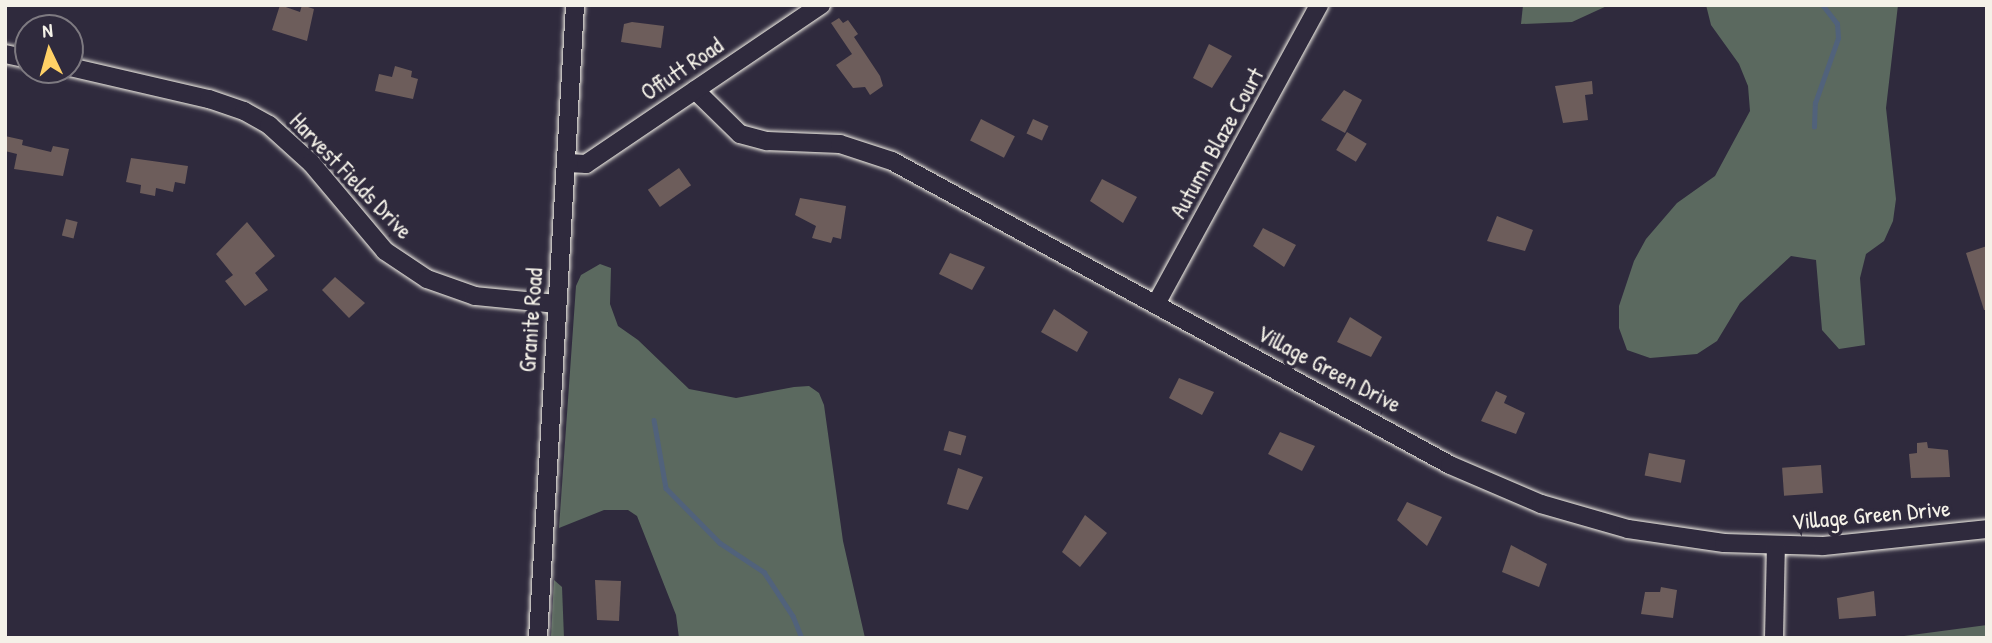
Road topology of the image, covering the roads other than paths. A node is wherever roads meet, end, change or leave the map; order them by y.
1 (575, 5) edge
2 (821, 5) edge
3 (1319, 5) edge
4 (84, 70) edge
5 (695, 90) junction
6 (568, 163) junction
7 (556, 304) junction
8 (1156, 304) junction
9 (1987, 529) edge
10 (1776, 546) junction
11 (538, 638) edge
12 (1774, 638) edge

1 - 6 street, Granite Road
2 - 5 street, Offutt Road
3 - 8 street, Autumn Blaze Court
4 - 7 street, Harvest Fields Drive
5 - 6 street, Offutt Road
5 - 8 street, Village Green Drive
6 - 7 street, Granite Road
7 - 11 street, Granite Road
8 - 10 street, Village Green Drive
9 - 10 street, Village Green Drive
10 - 12 street

